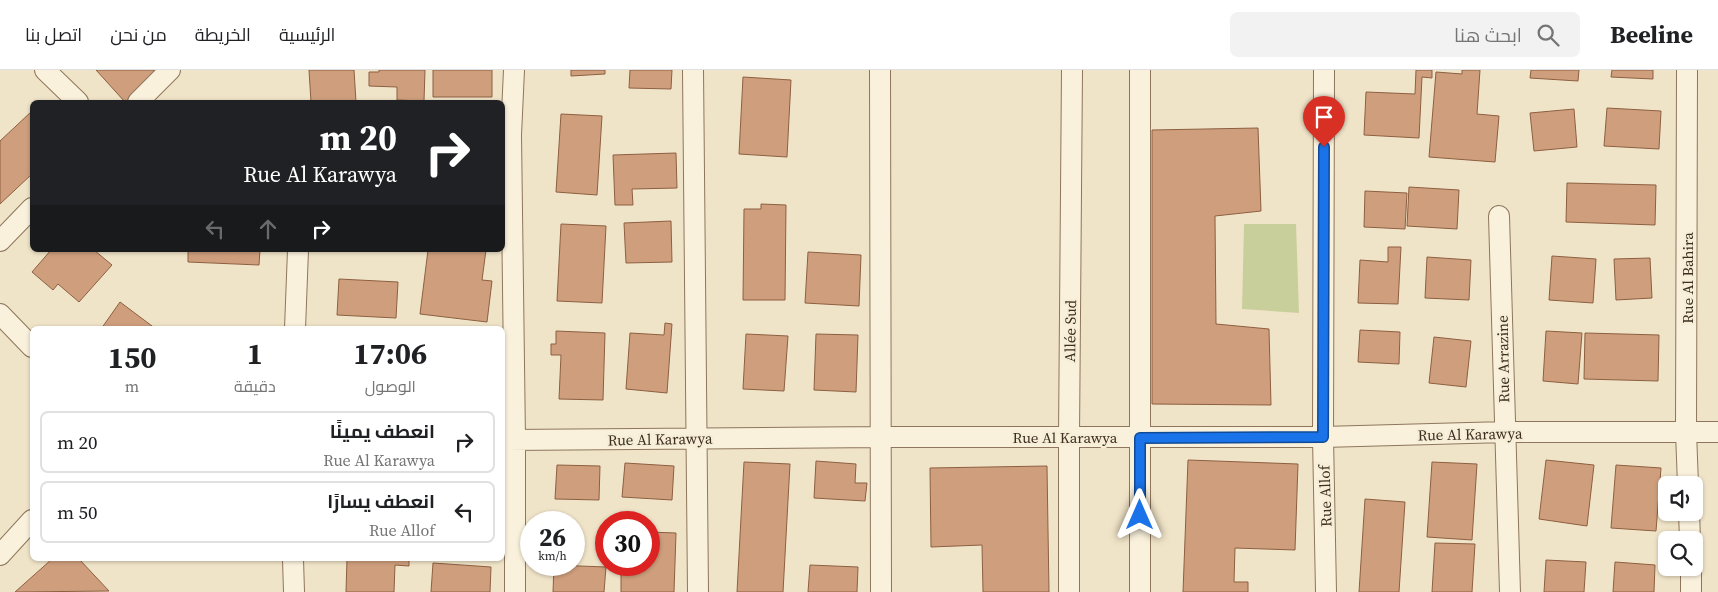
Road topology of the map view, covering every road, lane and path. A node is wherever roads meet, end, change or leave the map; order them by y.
1 (45, 70) edge
2 (170, 70) edge
3 (514, 70) edge
4 (693, 70) edge
5 (880, 70) edge
6 (1072, 70) edge
7 (1140, 70) edge
8 (1324, 70) edge
9 (1687, 70) edge
10 (76, 100) edge
11 (140, 100) edge
12 (507, 135) edge
13 (30, 210) edge
14 (1499, 216) dead end
15 (0, 241) edge
16 (298, 252) edge
17 (0, 314) edge
18 (295, 326) edge
19 (30, 345) edge
20 (1505, 432) junction
21 (1686, 432) junction
22 (1718, 432) edge
23 (881, 437) junction
24 (1069, 437) junction
25 (1323, 437) junction
26 (697, 438) junction
27 (1140, 438) junction
28 (509, 440) edge
29 (1688, 476) edge
30 (30, 522) edge
31 (0, 555) edge
32 (293, 561) edge
33 (1691, 576) edge
34 (294, 592) edge
35 (515, 592) edge
36 (698, 592) edge
37 (881, 592) edge
38 (1069, 592) edge
39 (1140, 592) edge
40 (1326, 592) edge
41 (1510, 592) edge
42 (1692, 592) edge

1 - 10 street
2 - 11 street
3 - 12 street
4 - 26 street
5 - 23 street
6 - 24 street, Allée Sud
7 - 27 street
8 - 25 street, Rue Allof
9 - 21 street, Rue Al Bahira
12 - 28 street
13 - 15 street
14 - 20 street, Rue Arrazine
16 - 18 street
17 - 19 street
20 - 21 street, Rue Al Karawya
20 - 25 street, Rue Al Karawya
20 - 41 street, Rue Arrazine
21 - 22 street, Rue Al Karawya
21 - 29 street, Rue Al Bahira
23 - 24 street, Rue Al Karawya
23 - 26 street, Rue Al Karawya
23 - 37 street
24 - 27 street, Rue Al Karawya
24 - 38 street, Allée Sud
25 - 27 street, Rue Al Karawya
25 - 40 street, Rue Allof
26 - 28 street, Rue Al Karawya
26 - 36 street
27 - 39 street
28 - 35 street
30 - 31 street
32 - 34 street
33 - 42 street

